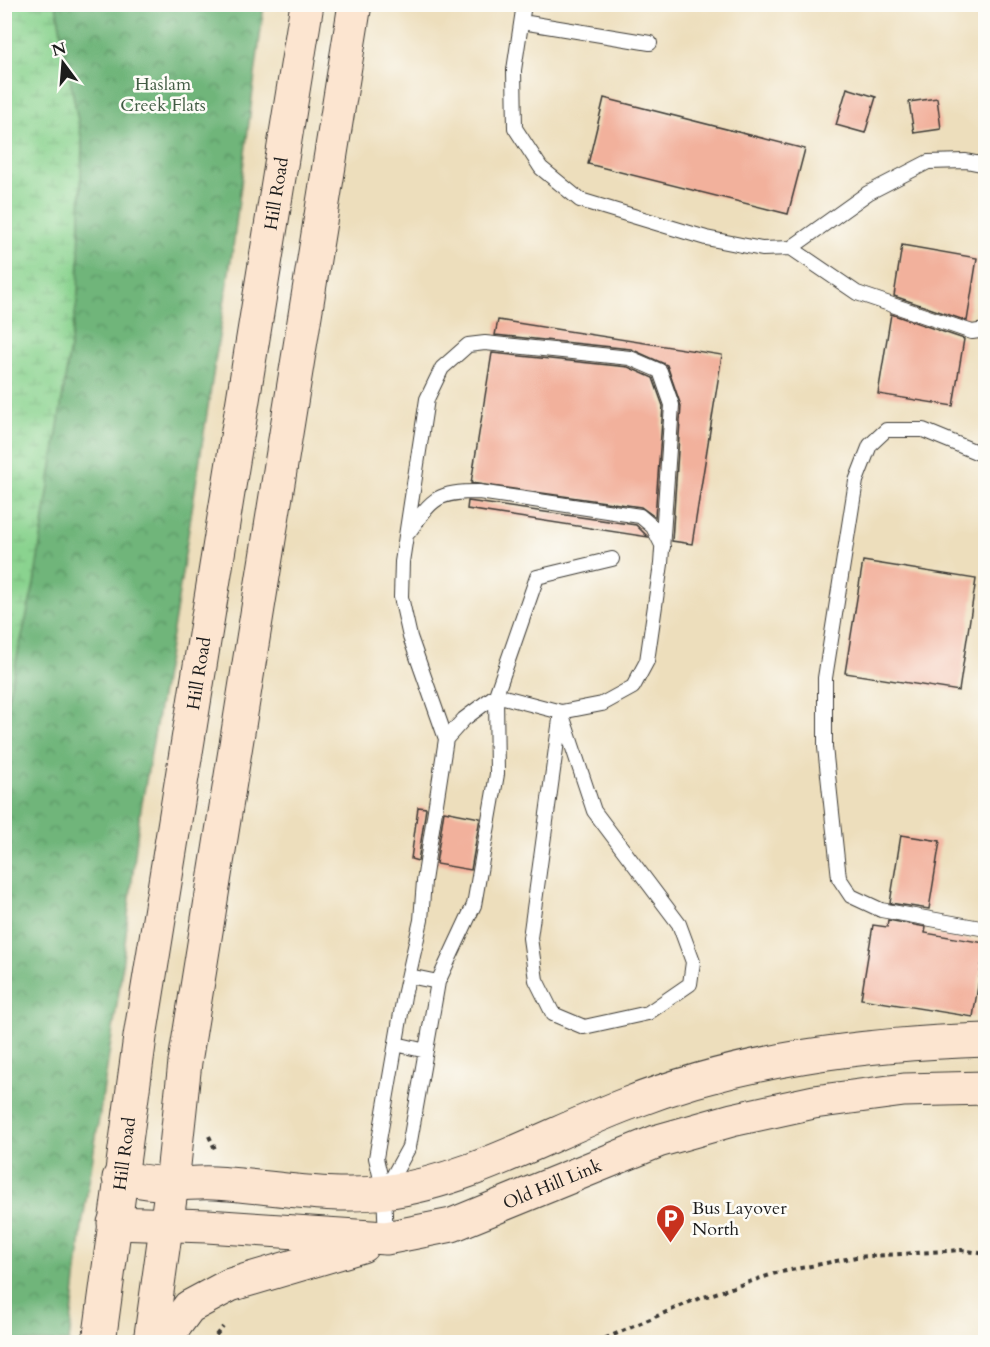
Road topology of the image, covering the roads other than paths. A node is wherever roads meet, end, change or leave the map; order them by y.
1 (307, 4) edge
2 (355, 4) edge
3 (524, 4) edge
4 (522, 22) junction
5 (650, 43) dead end
6 (986, 165) edge
7 (791, 248) junction
8 (986, 330) edge
9 (986, 456) edge
10 (406, 536) junction
11 (663, 547) junction
12 (612, 559) dead end
13 (496, 696) junction
14 (561, 712) junction
15 (446, 739) junction
16 (986, 929) edge
17 (409, 976) junction
18 (438, 982) junction
19 (986, 1040) edge
20 (396, 1044) junction
21 (426, 1051) junction
22 (986, 1088) edge
23 (119, 1178) junction
24 (172, 1185) junction
25 (384, 1192) junction
26 (114, 1223) junction
27 (165, 1227) junction
28 (386, 1238) junction
29 (99, 1342) edge
30 (150, 1342) edge
31 (163, 1342) edge

1 - 23 main road, Hill Road
2 - 24 main road
3 - 4 lane
4 - 5 lane
4 - 7 lane
6 - 7 lane
7 - 8 lane
9 - 16 lane
10 - 11 lane
10 - 11 lane
10 - 15 lane
11 - 14 lane
12 - 13 lane
13 - 14 lane
13 - 15 lane
13 - 18 lane
14 - 14 lane
15 - 17 lane
17 - 18 lane
17 - 20 lane
18 - 21 lane
19 - 25 main road
20 - 21 lane
20 - 25 lane
21 - 25 lane
22 - 28 main road, Old Hill Link
23 - 24 main road
23 - 26 main road, Hill Road
24 - 25 main road
24 - 27 main road
25 - 28 lane
26 - 27 main road, Old Hill Link
26 - 29 main road, Hill Road
27 - 28 main road, Old Hill Link
27 - 30 main road
28 - 31 main road

